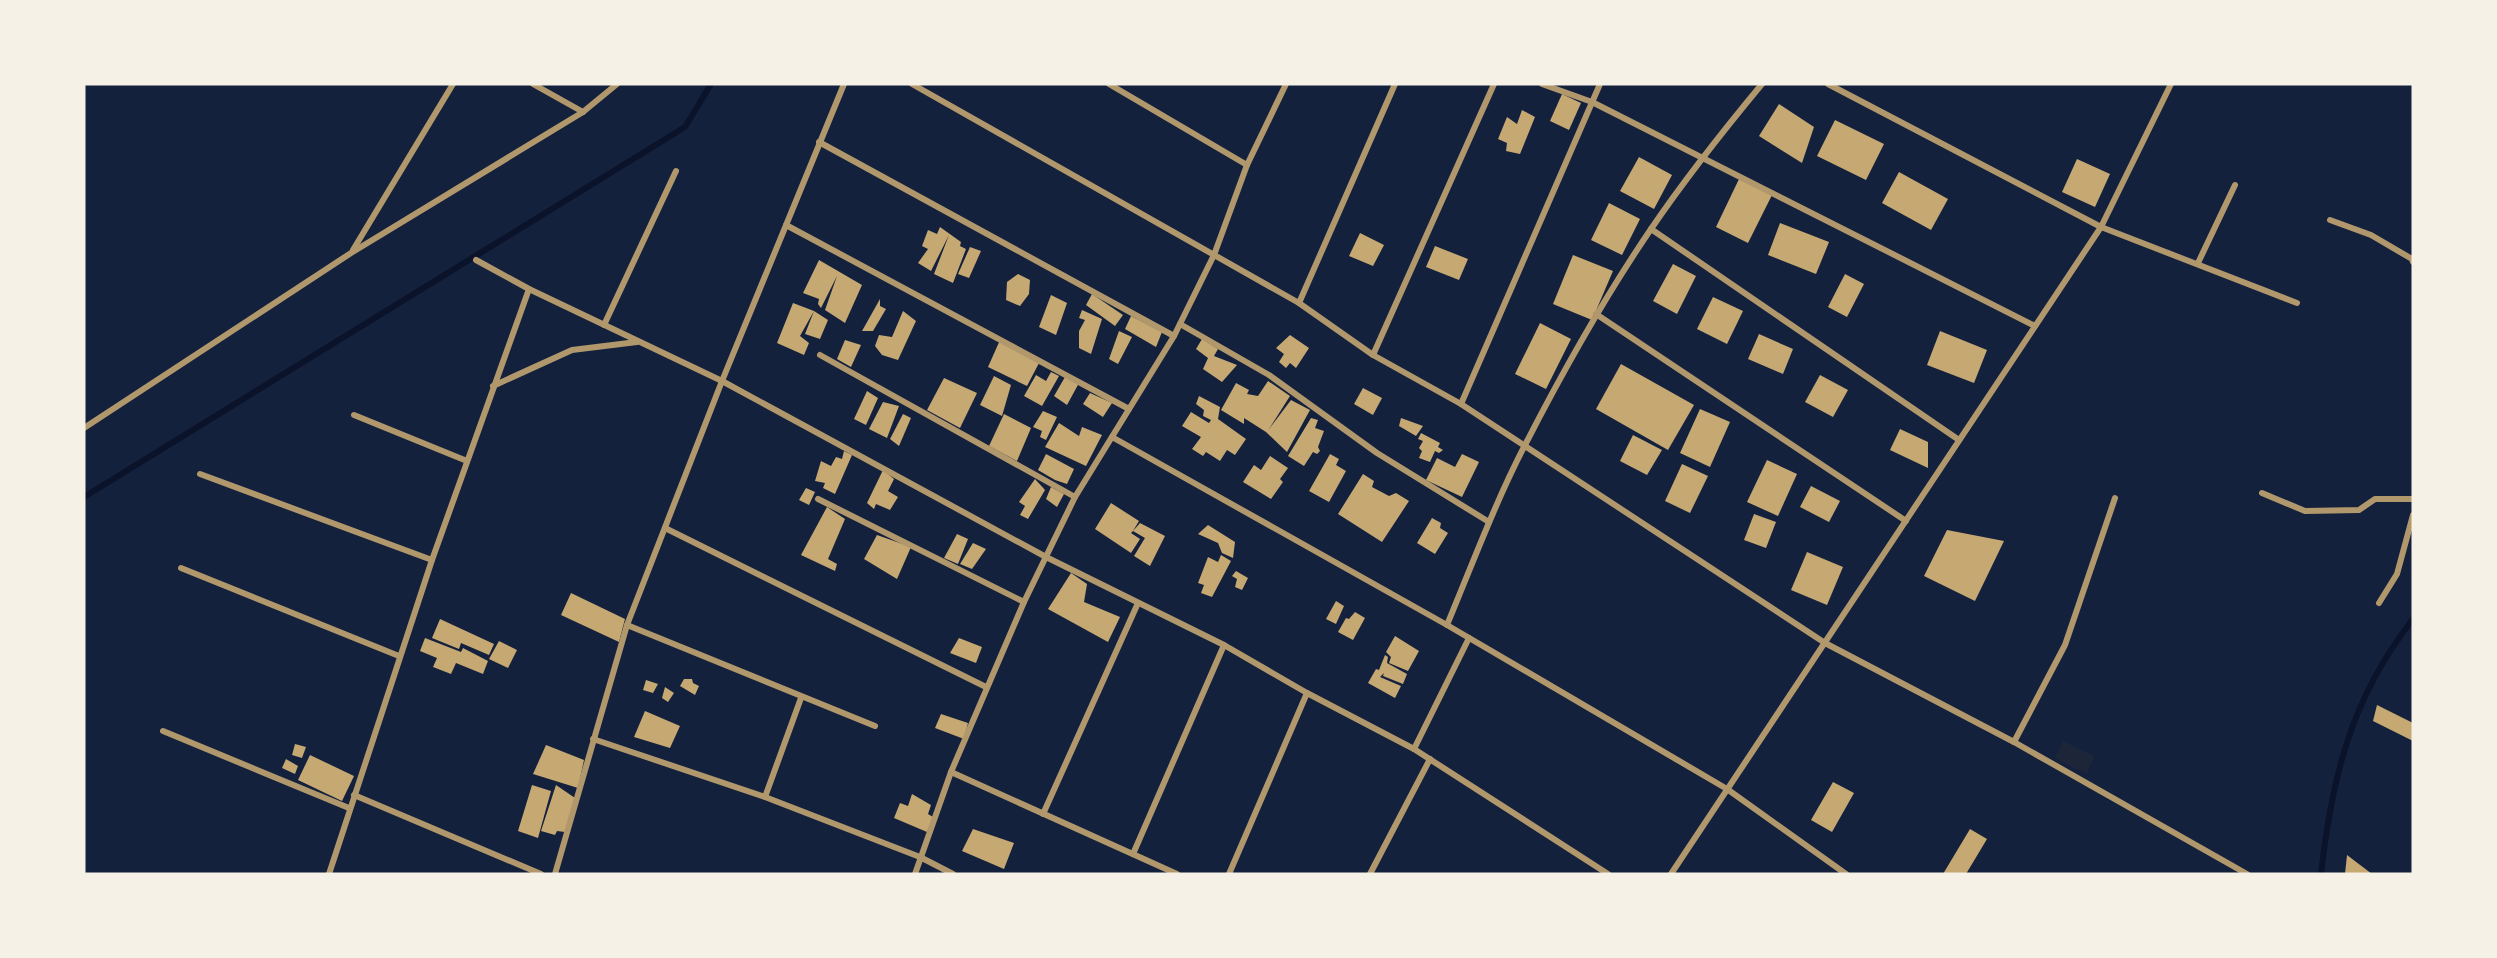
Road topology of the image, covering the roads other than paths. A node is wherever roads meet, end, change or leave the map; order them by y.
1 (453, 84) edge
2 (533, 84) edge
3 (617, 84) edge
4 (844, 84) edge
5 (912, 84) edge
6 (1109, 84) edge
7 (1286, 84) edge
8 (1395, 84) edge
9 (1494, 84) edge
10 (1542, 84) edge
11 (1600, 84) edge
12 (1762, 84) edge
13 (1828, 84) edge
14 (2170, 84) edge
15 (1592, 102) junction
16 (583, 112) junction
17 (819, 142) junction
18 (1703, 157) junction
19 (1247, 165) junction
20 (676, 171) dead end
21 (2235, 185) dead end
22 (2330, 220) dead end
23 (786, 225) junction
24 (2101, 227) junction
25 (1651, 229) junction
26 (351, 254) junction
27 (1214, 255) junction
28 (476, 260) dead end
29 (2412, 261) edge
30 (2198, 263) junction
31 (529, 289) junction
32 (1299, 303) junction
33 (2297, 303) dead end
34 (1596, 314) junction
35 (1180, 324) junction
36 (604, 325) junction
37 (2035, 326) junction
38 (1174, 336) junction
39 (640, 342) junction
40 (820, 355) dead end
41 (1373, 355) junction
42 (722, 381) junction
43 (494, 387) junction
44 (1461, 404) junction
45 (1129, 409) junction
46 (354, 415) dead end
47 (84, 428) edge
48 (1112, 437) junction
49 (1959, 440) junction
50 (1524, 446) junction
51 (467, 461) junction
52 (200, 474) dead end
53 (2262, 493) dead end
54 (1075, 497) junction
55 (2115, 498) dead end
56 (818, 499) dead end
57 (2413, 500) edge
58 (2413, 515) edge
59 (1906, 520) junction
60 (1488, 522) junction
61 (665, 528) junction
62 (1046, 557) junction
63 (432, 560) junction
64 (181, 568) dead end
65 (1024, 602) junction
66 (1138, 603) junction
67 (2379, 603) dead end
68 (627, 625) junction
69 (1447, 625) junction
70 (1469, 638) junction
71 (1825, 643) junction
72 (1224, 645) junction
73 (399, 656) junction
74 (986, 687) junction
75 (1307, 693) junction
76 (801, 698) junction
77 (875, 726) dead end
78 (163, 731) dead end
79 (593, 739) junction
80 (2014, 742) junction
81 (1414, 749) junction
82 (1430, 759) junction
83 (951, 772) junction
84 (1727, 789) junction
85 (354, 795) junction
86 (765, 797) junction
87 (350, 808) junction
88 (1043, 814) junction
89 (1133, 854) junction
90 (920, 857) junction
91 (329, 874) edge
92 (540, 874) edge
93 (555, 874) edge
94 (915, 874) edge
95 (953, 874) edge
96 (1177, 874) edge
97 (1229, 874) edge
98 (1370, 874) edge
99 (1608, 874) edge
100 (1671, 874) edge
101 (1846, 874) edge
102 (2247, 874) edge

1 - 26 street
2 - 16 street
3 - 16 street
4 - 17 street
5 - 27 street
6 - 19 street
7 - 19 street
8 - 32 street
9 - 41 street
10 - 15 street
11 - 15 street
12 - 18 street
13 - 24 street
14 - 24 street
15 - 18 street
15 - 44 street
16 - 26 street
17 - 23 street
17 - 38 street
18 - 25 street
18 - 37 street
19 - 27 street
20 - 36 street
21 - 30 street
22 - 29 street
23 - 42 street
23 - 45 street
24 - 30 street
24 - 37 street
25 - 34 street
25 - 49 street
26 - 47 street
27 - 32 street
27 - 35 street
28 - 31 street
30 - 33 street
31 - 36 street
31 - 43 street
32 - 41 street
34 - 50 street
34 - 59 street
35 - 38 street
35 - 60 street
36 - 39 street
37 - 49 street
38 - 45 street
39 - 42 street
39 - 43 street
40 - 54 street
41 - 44 street
42 - 61 street
42 - 62 street
43 - 51 street
44 - 50 street
45 - 48 street
46 - 51 street
48 - 54 street
48 - 69 street
49 - 59 street
50 - 60 street
50 - 71 street
51 - 63 street
52 - 63 street
53 - 57 street
54 - 62 street
55 - 80 street
56 - 65 street
58 - 67 street
59 - 71 street
60 - 69 street
61 - 68 street
61 - 74 street
62 - 65 street
62 - 66 street
63 - 73 street
64 - 73 street
65 - 74 street
66 - 72 street
66 - 88 street
68 - 76 street
68 - 79 street
69 - 70 street
70 - 81 street
70 - 84 street
71 - 80 street
71 - 84 street
72 - 75 street
72 - 89 street
73 - 85 street
74 - 83 street
75 - 81 street
75 - 97 street
76 - 77 street
76 - 86 street
78 - 87 street
79 - 86 street
79 - 93 street
80 - 102 street
81 - 82 street
82 - 98 street
82 - 99 street
83 - 88 street
83 - 90 street
84 - 100 street
84 - 101 street
85 - 87 street
85 - 92 street
86 - 90 street
87 - 91 street
88 - 89 street
89 - 96 street
90 - 94 street
90 - 95 street

